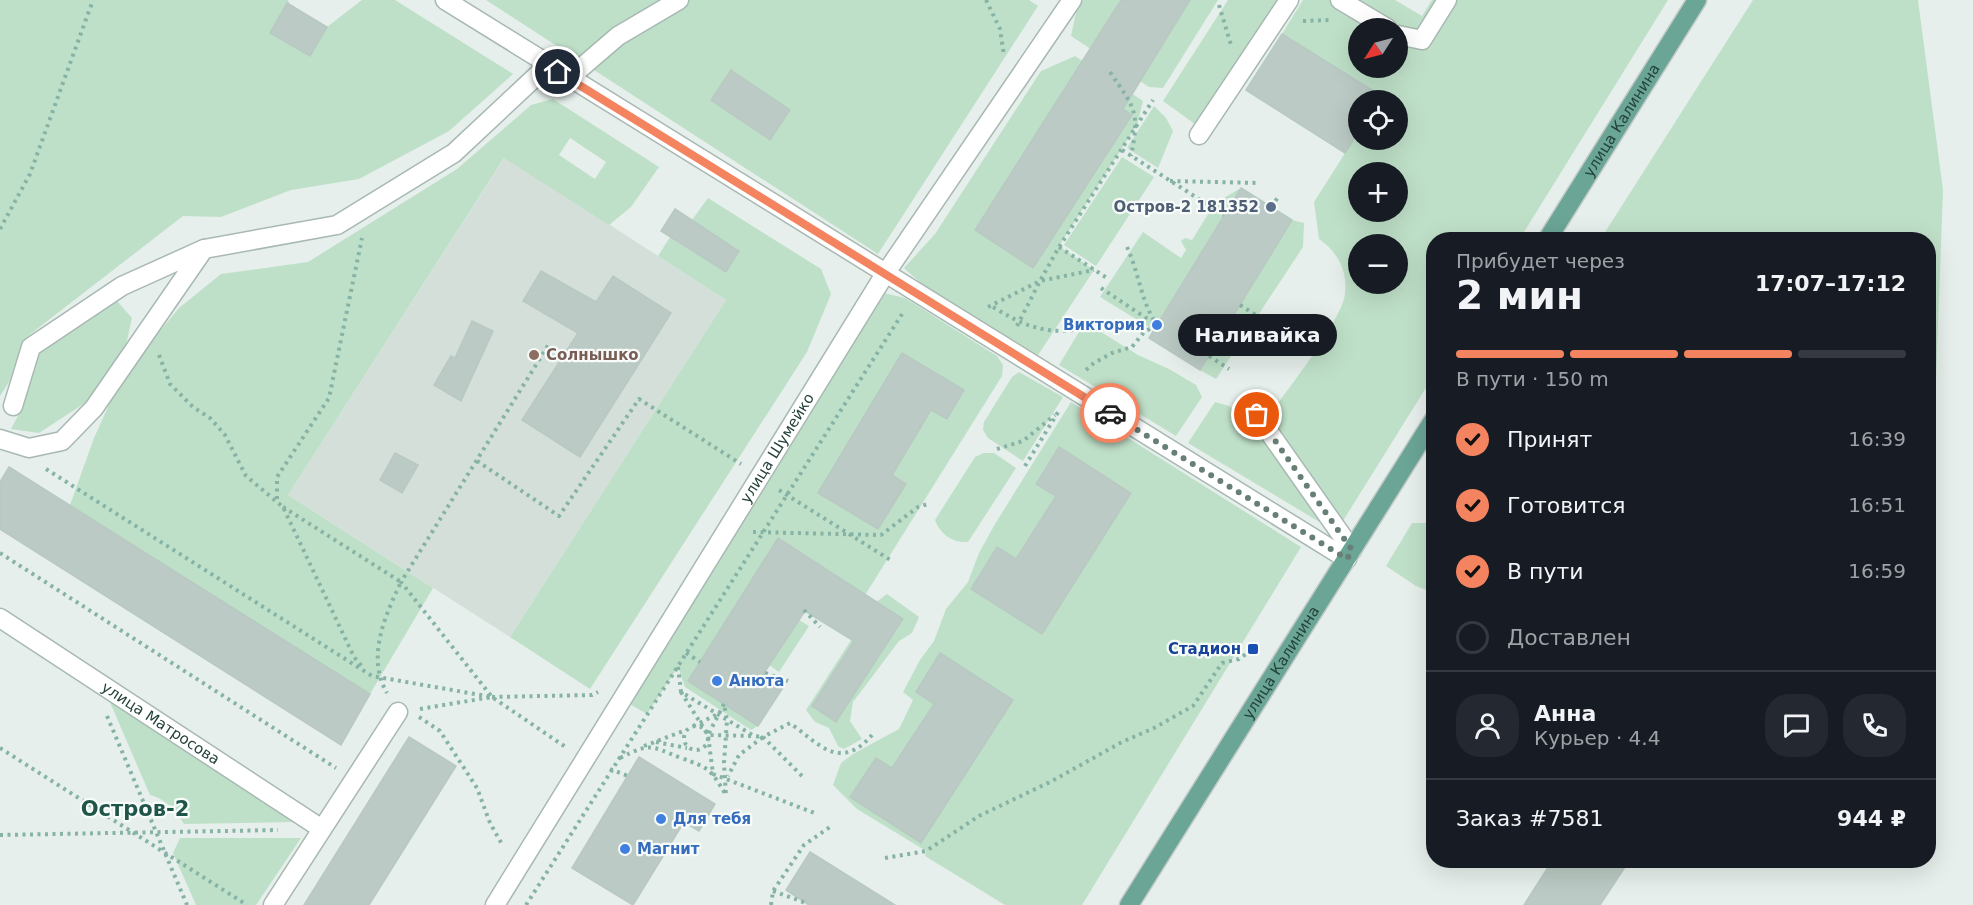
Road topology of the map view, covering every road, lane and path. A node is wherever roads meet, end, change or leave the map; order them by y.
1 (93, 0) edge
2 (445, 0) edge
3 (679, 0) edge
4 (986, 0) edge
5 (1072, 0) edge
6 (1289, 0) edge
7 (1340, 0) edge
8 (1447, 0) edge
9 (1697, 0) edge
10 (1220, 5) dead end
11 (1369, 18) edge
12 (1274, 22) junction
13 (1348, 23) edge
14 (1408, 37) edge
15 (547, 66) junction
16 (1110, 72) dead end
17 (1239, 74) junction
18 (568, 79) junction
19 (1011, 90) junction
20 (1153, 100) dead end
21 (1137, 125) junction
22 (1199, 135) dead end
23 (1122, 150) junction
24 (1131, 156) junction
25 (1170, 182) junction
26 (1259, 183) dead end
27 (1279, 196) dead end
28 (369, 205) junction
29 (1271, 207) dead end
30 (1224, 215) dead end
31 (0, 229) edge
32 (1552, 232) edge
33 (1059, 247) junction
34 (1127, 247) dead end
35 (204, 249) junction
36 (1094, 270) junction
37 (885, 274) junction
38 (1107, 278) dead end
39 (1040, 281) junction
40 (1101, 288) dead end
41 (916, 293) junction
42 (1240, 305) dead end
43 (982, 307) dead end
44 (992, 307) junction
45 (1262, 319) dead end
46 (1019, 322) junction
47 (1157, 325) junction
48 (149, 328) junction
49 (1073, 330) dead end
50 (549, 344) dead end
51 (1006, 348) junction
52 (1209, 356) dead end
53 (1230, 369) dead end
54 (1073, 390) junction
55 (13, 406) dead end
56 (1058, 412) junction
57 (1257, 415) dead end
58 (1426, 432) edge
59 (0, 439) edge
60 (997, 449) dead end
61 (477, 460) junction
62 (39, 465) dead end
63 (1025, 466) dead end
64 (760, 476) junction
65 (787, 495) junction
66 (277, 500) junction
67 (928, 504) dead end
68 (283, 507) junction
69 (764, 530) junction
70 (849, 534) junction
71 (0, 553) edge
72 (1350, 554) junction
73 (892, 561) dead end
74 (401, 582) junction
75 (804, 610) dead end
76 (0, 618) edge
77 (820, 627) dead end
78 (1253, 649) dead end
79 (686, 653) junction
80 (700, 662) dead end
81 (678, 666) junction
82 (367, 672) junction
83 (765, 673) dead end
84 (90, 677) junction
85 (379, 679) junction
86 (788, 681) dead end
87 (628, 690) junction
88 (681, 692) junction
89 (492, 697) junction
90 (724, 704) dead end
91 (399, 712) junction
92 (718, 714) junction
93 (699, 721) junction
94 (692, 726) junction
95 (686, 730) junction
96 (708, 735) junction
97 (872, 735) dead end
98 (754, 736) junction
99 (763, 737) junction
100 (655, 741) junction
101 (0, 748) edge
102 (640, 748) dead end
103 (687, 748) junction
104 (604, 767) dead end
105 (612, 770) junction
106 (628, 776) dead end
107 (802, 776) dead end
108 (727, 777) junction
109 (355, 779) junction
110 (817, 814) dead end
111 (834, 825) dead end
112 (322, 829) junction
113 (133, 832) junction
114 (157, 832) junction
115 (0, 835) edge
116 (166, 854) junction
117 (885, 858) dead end
118 (516, 871) junction
119 (773, 891) junction
120 (806, 903) dead end
121 (188, 905) edge
122 (247, 905) edge
123 (273, 905) edge
124 (495, 905) edge
125 (526, 905) edge
126 (771, 905) edge
127 (1129, 905) edge

1 - 31 path
2 - 15 street
3 - 18 street
4 - 19 path
5 - 19 street, улица Шумейко
6 - 12 street
7 - 11 street
8 - 14 street
9 - 32 main road, улица Калинина
10 - 17 path
12 - 13 path
12 - 17 street
15 - 18 street
15 - 28 street
16 - 21 path
17 - 22 street
18 - 37 street
19 - 37 street, улица Шумейко
20 - 21 path
21 - 23 path
21 - 24 path
23 - 24 path
23 - 33 path
24 - 25 path
25 - 26 path
25 - 30 path
27 - 29 path
28 - 35 street
28 - 66 path
33 - 36 path
33 - 39 path
34 - 47 path
35 - 48 street
35 - 55 street
36 - 38 path
36 - 39 path
37 - 41 street
37 - 64 street, улица Шумейко
39 - 44 path
39 - 46 path
40 - 47 path
41 - 51 street
41 - 65 path
42 - 45 path
43 - 44 path
44 - 46 path
46 - 49 path
46 - 51 path
47 - 54 path
48 - 59 street
48 - 66 path
50 - 61 path
51 - 54 street
52 - 53 path
54 - 56 path
54 - 72 street
56 - 60 path
56 - 63 path
57 - 72 street
58 - 72 main road, улица Калинина
61 - 64 path
61 - 74 path
62 - 82 path
64 - 65 path
64 - 87 street, улица Шумейко
65 - 69 path
65 - 70 path
66 - 68 path
67 - 70 path
68 - 74 path
68 - 82 path
69 - 70 path
69 - 79 path
70 - 73 path
71 - 109 path
72 - 127 main road, улица Калинина
74 - 85 path
74 - 89 path
75 - 77 path
76 - 84 street, улица Матросова
78 - 117 path
79 - 80 path
79 - 81 path
81 - 88 path
81 - 105 path
82 - 85 path
83 - 86 path
84 - 112 street, улица Матросова
84 - 114 path
85 - 89 path
85 - 91 path
87 - 89 path
87 - 118 street, улица Шумейко
88 - 92 path
88 - 93 path
90 - 92 path
91 - 109 street
91 - 118 path
92 - 93 path
92 - 96 path
92 - 98 path
93 - 94 path
93 - 96 path
94 - 95 path
94 - 96 path
95 - 100 path
95 - 103 path
96 - 98 path
96 - 103 path
96 - 108 path
97 - 99 path
98 - 99 path
99 - 107 path
99 - 108 path
100 - 102 path
100 - 103 path
101 - 113 path
104 - 105 path
105 - 106 path
105 - 125 path
108 - 110 path
109 - 112 street
111 - 119 path
112 - 114 path
112 - 123 street
113 - 114 path
113 - 115 path
113 - 116 path
114 - 116 path
116 - 121 path
116 - 122 path
118 - 124 street, улица Шумейко
119 - 120 path
119 - 126 path

